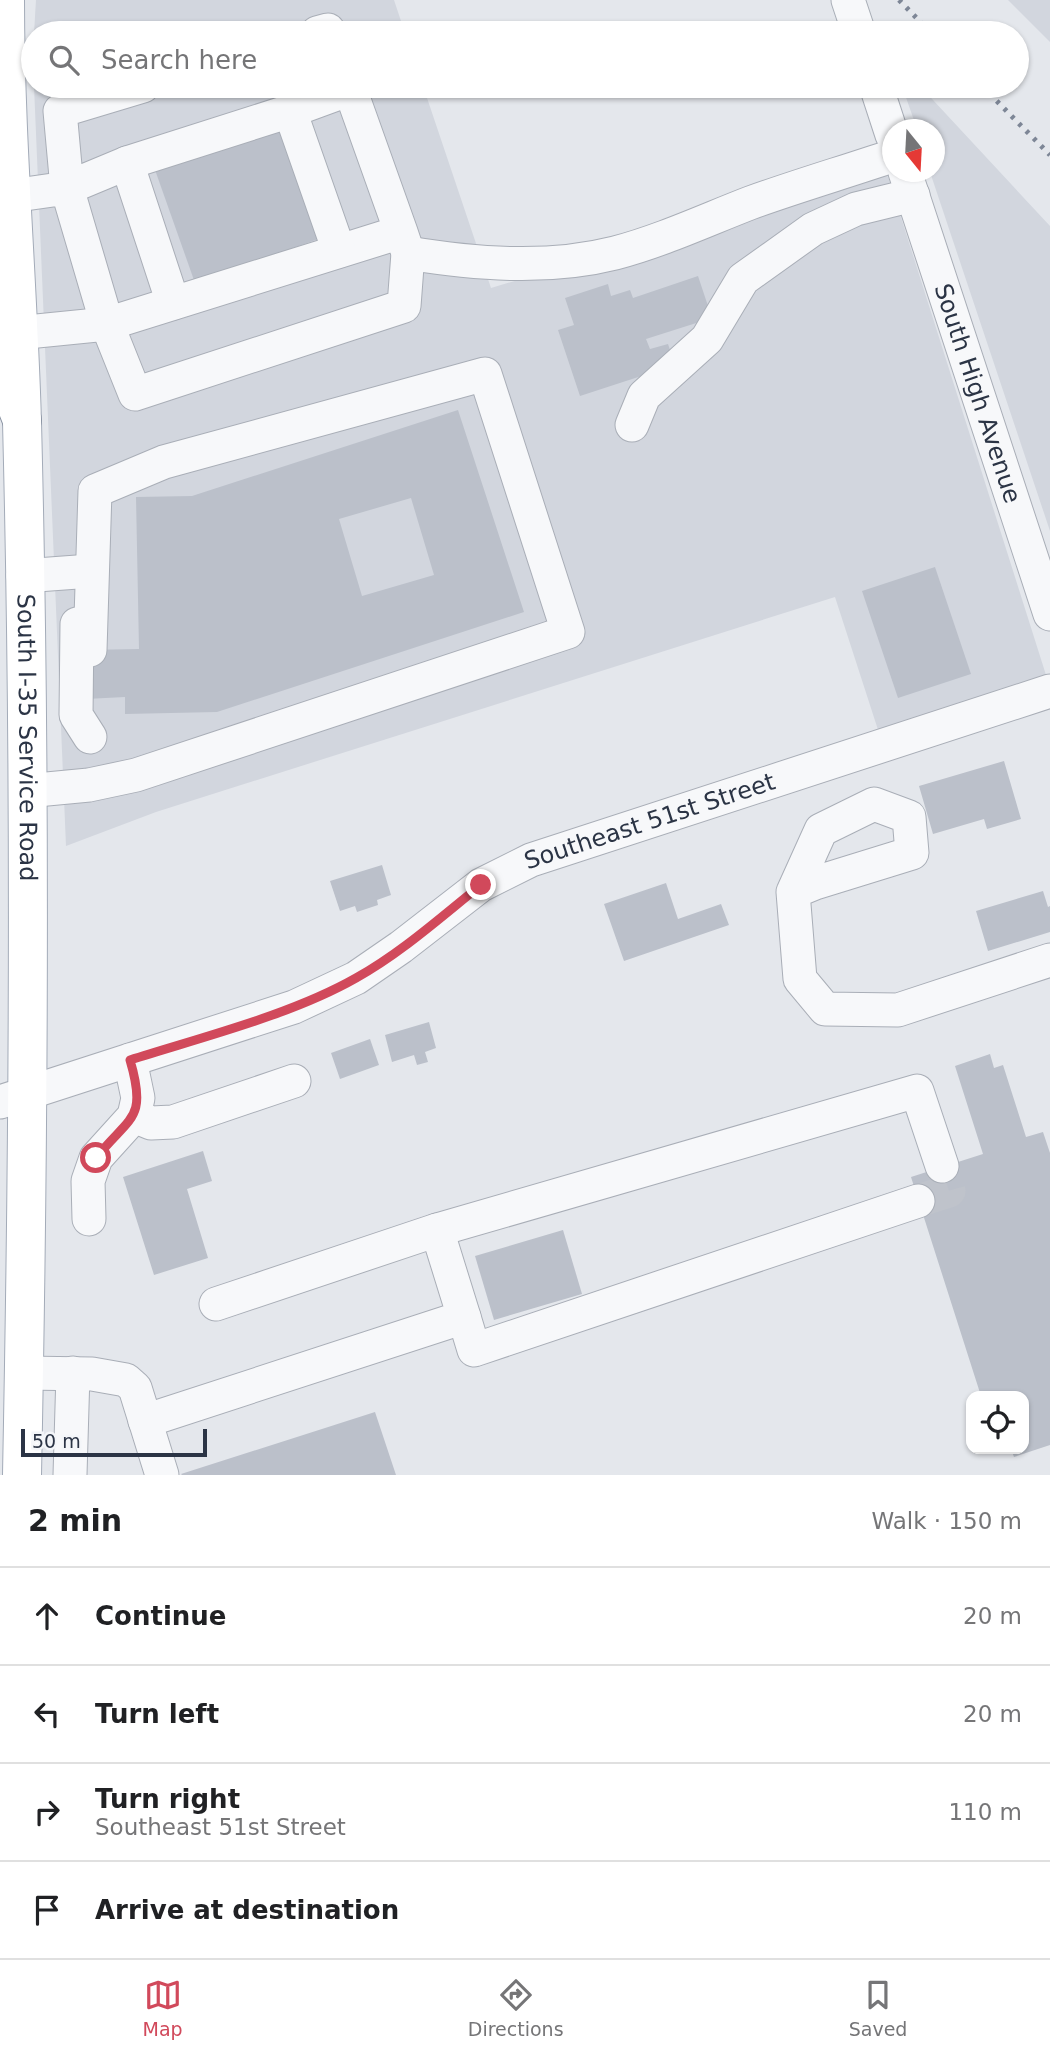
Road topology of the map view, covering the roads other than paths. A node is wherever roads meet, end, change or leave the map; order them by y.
1 (5, 0) edge
2 (848, 0) edge
3 (855, 21) edge
4 (103, 98) edge
5 (322, 98) edge
6 (353, 98) edge
7 (880, 98) edge
8 (290, 111) junction
9 (887, 119) edge
10 (882, 159) edge
11 (127, 163) junction
12 (909, 183) edge
13 (67, 188) junction
14 (11, 196) junction
15 (405, 242) junction
16 (339, 251) junction
17 (173, 303) junction
18 (107, 324) junction
19 (9, 348) edge
20 (632, 425) dead end
21 (91, 571) junction
22 (23, 576) junction
23 (91, 606) junction
24 (1050, 614) edge
25 (90, 650) dead end
26 (1050, 691) edge
27 (90, 698) dead end
28 (90, 737) junction
29 (89, 785) junction
30 (26, 791) junction
31 (793, 892) dead end
32 (1050, 960) edge
33 (130, 1060) junction
34 (294, 1082) dead end
35 (14, 1098) edge
36 (134, 1116) junction
37 (942, 1166) tunnel mouth
38 (918, 1200) tunnel mouth
39 (89, 1219) dead end
40 (437, 1230) junction
41 (216, 1304) dead end
42 (464, 1317) junction
43 (24, 1373) junction
44 (73, 1373) junction
45 (145, 1421) junction
46 (22, 1475) edge
47 (71, 1475) edge
48 (162, 1475) edge

1 - 14 main road
2 - 3 street
4 - 13 street
5 - 8 street
6 - 15 street
7 - 9 street
8 - 11 street
8 - 16 street
10 - 15 street
11 - 13 street
11 - 17 street
12 - 20 street
12 - 24 street, South High Avenue
13 - 14 street
13 - 18 street
14 - 19 main road
15 - 16 street
15 - 18 street
16 - 17 street
17 - 18 street
18 - 19 street
19 - 22 main road, South I-35 Service Road
21 - 22 street
21 - 23 street
21 - 29 street
22 - 30 main road, South I-35 Service Road
23 - 25 street
23 - 28 street
26 - 33 street, Southeast 51st Street
27 - 28 street
28 - 29 street
29 - 30 street
30 - 35 main road, South I-35 Service Road
31 - 32 street
33 - 35 street, Southeast 51st Street
33 - 36 street
34 - 36 street
35 - 43 main road, South I-35 Service Road
36 - 39 street
37 - 40 street
38 - 42 street
40 - 41 street
40 - 42 street
42 - 45 street
43 - 44 street
43 - 46 main road, South I-35 Service Road
44 - 45 street
44 - 47 street
45 - 48 street

